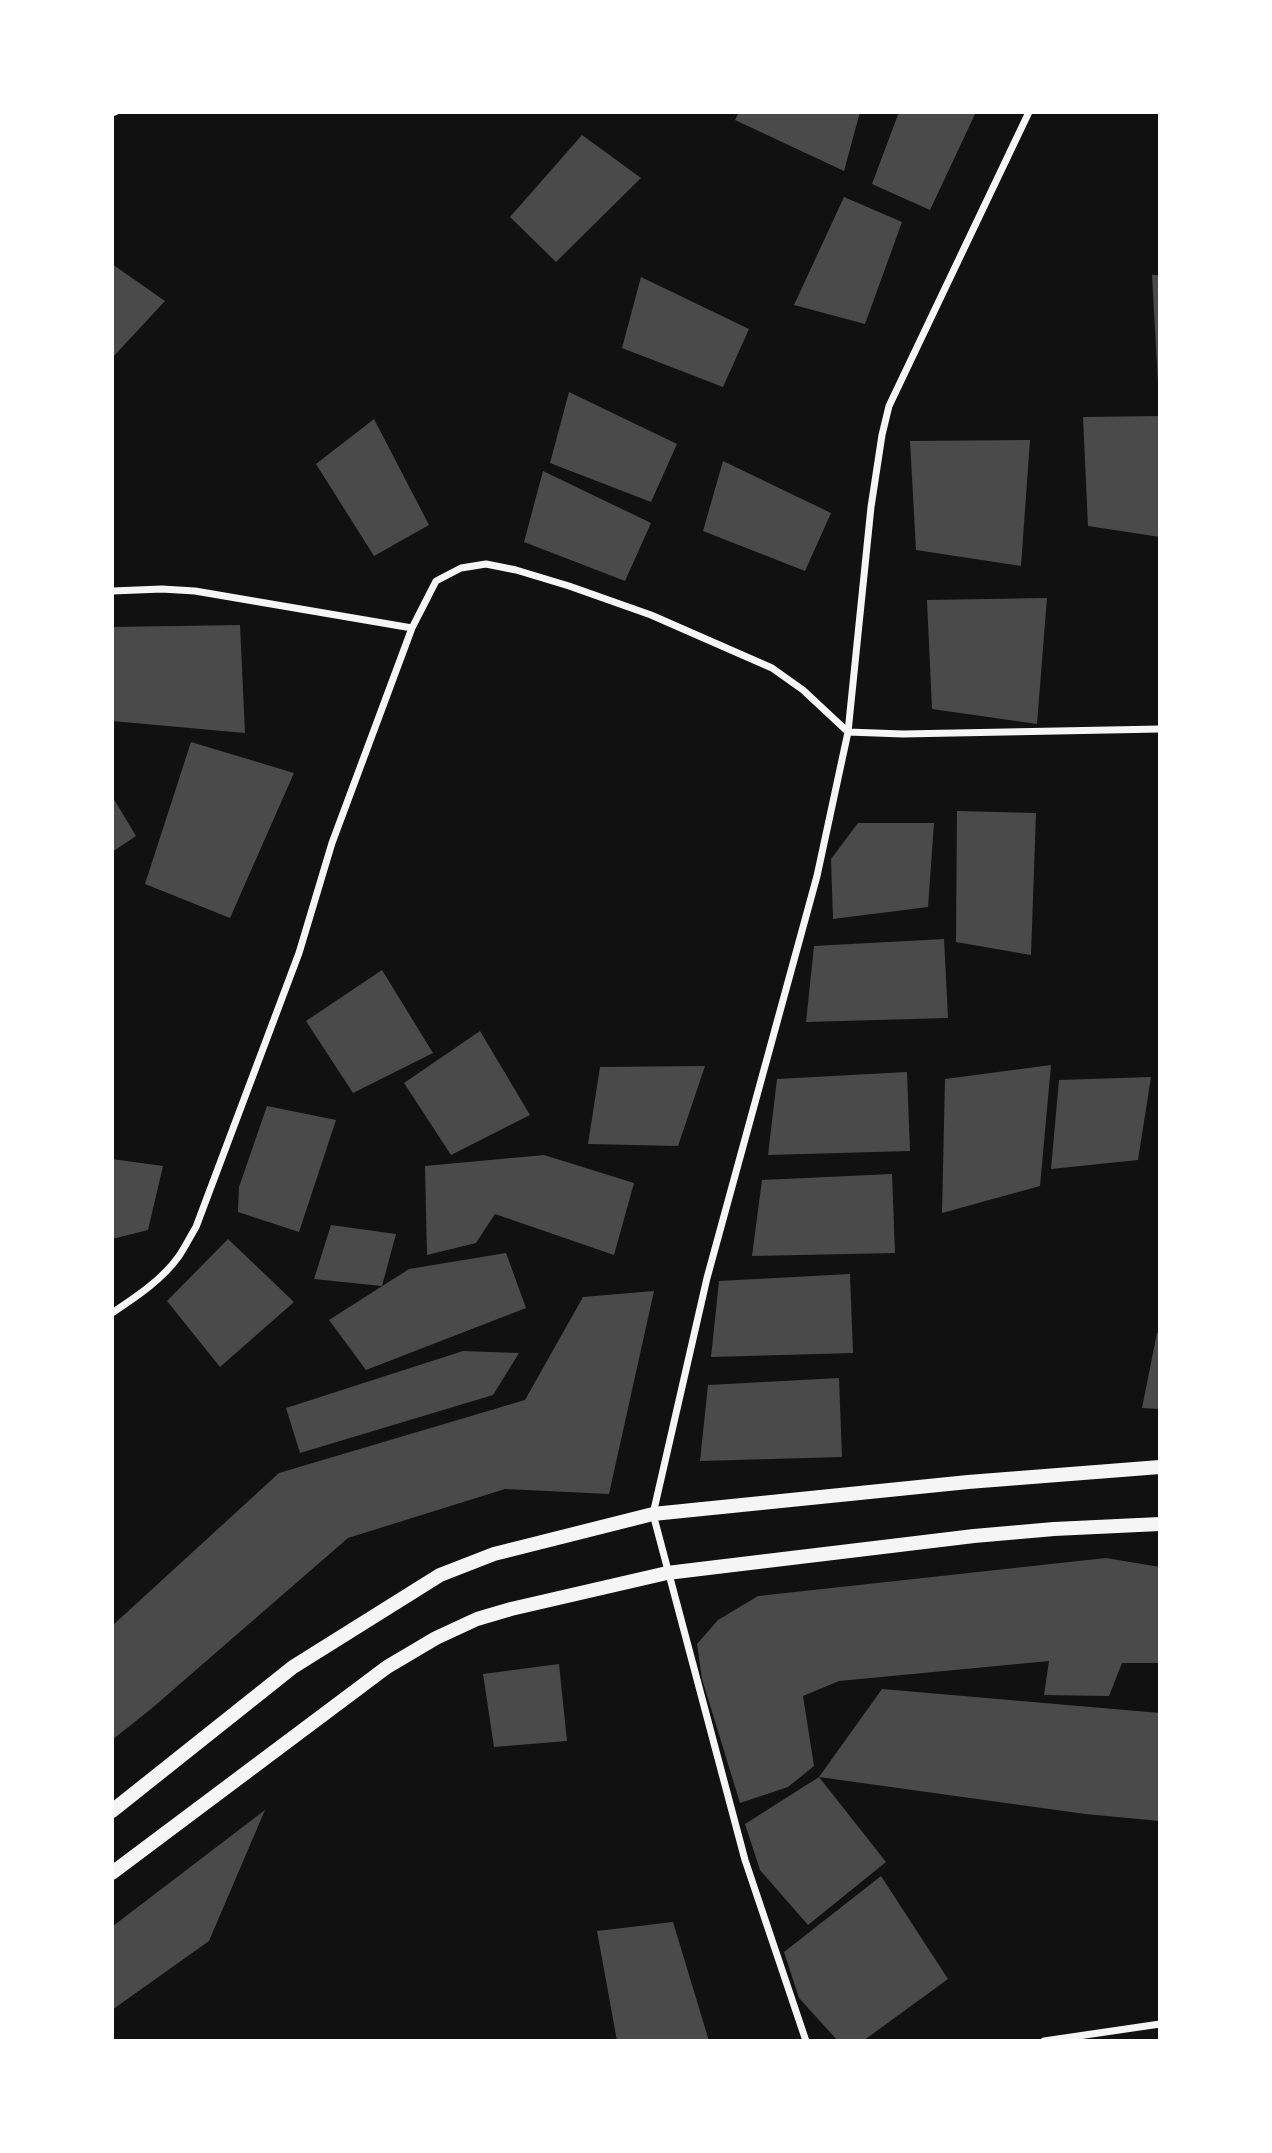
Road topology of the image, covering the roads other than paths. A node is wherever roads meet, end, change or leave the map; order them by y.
1 (1029, 112) edge
2 (112, 591) edge
3 (412, 628) junction
4 (1160, 729) edge
5 (848, 732) junction
6 (112, 1313) edge
7 (1160, 1467) edge
8 (653, 1514) junction
9 (1160, 1524) edge
10 (667, 1573) junction
11 (112, 1811) edge
12 (112, 1873) edge
13 (1160, 2024) edge
14 (806, 2041) edge
15 (1044, 2041) edge

1 - 5 street
2 - 3 street
3 - 5 street
3 - 6 street
4 - 5 street
5 - 8 street
7 - 8 main road
8 - 10 street
8 - 11 main road
9 - 10 main road
10 - 12 main road
10 - 14 street
13 - 15 street

